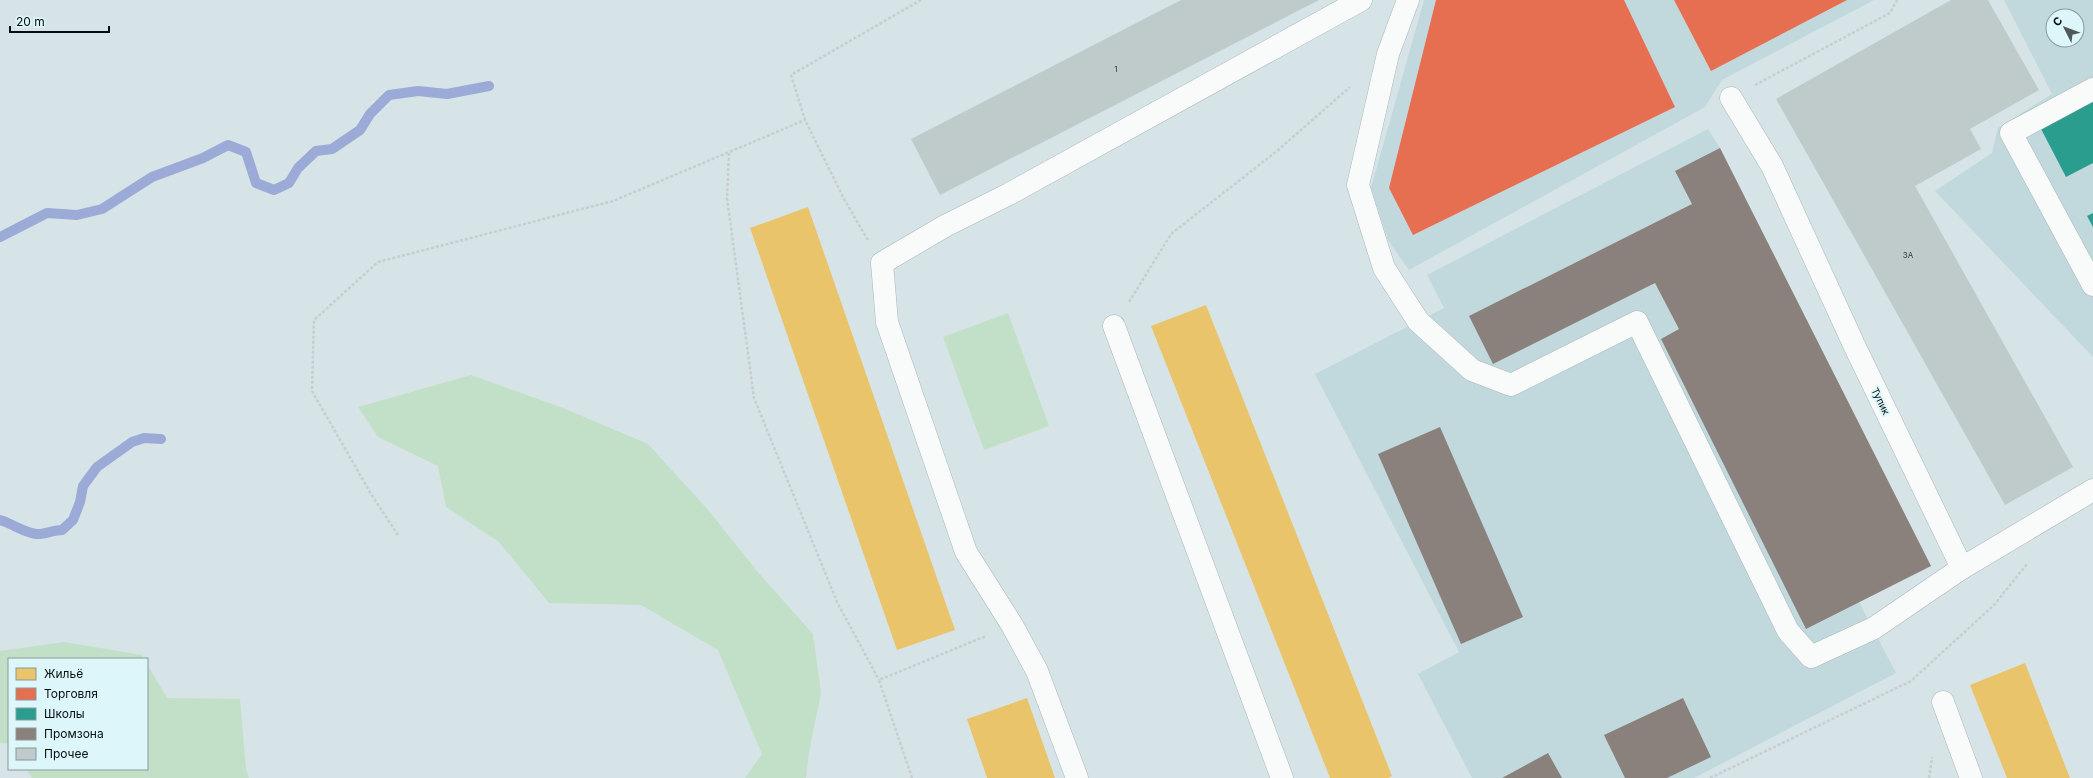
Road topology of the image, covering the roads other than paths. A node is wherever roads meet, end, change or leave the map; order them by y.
1 (1361, 0) edge
2 (1408, 0) edge
3 (2093, 89) edge
4 (1731, 98) road end
5 (2093, 285) edge
6 (1114, 326) road end
7 (2093, 490) edge
8 (1962, 568) junction
9 (1943, 702) dead end
10 (1077, 778) edge
11 (1282, 778) edge
12 (1971, 778) edge

1 - 10 lane
2 - 8 lane
3 - 5 lane
4 - 8 lane, Тупик
6 - 11 lane
7 - 8 lane
9 - 12 lane

